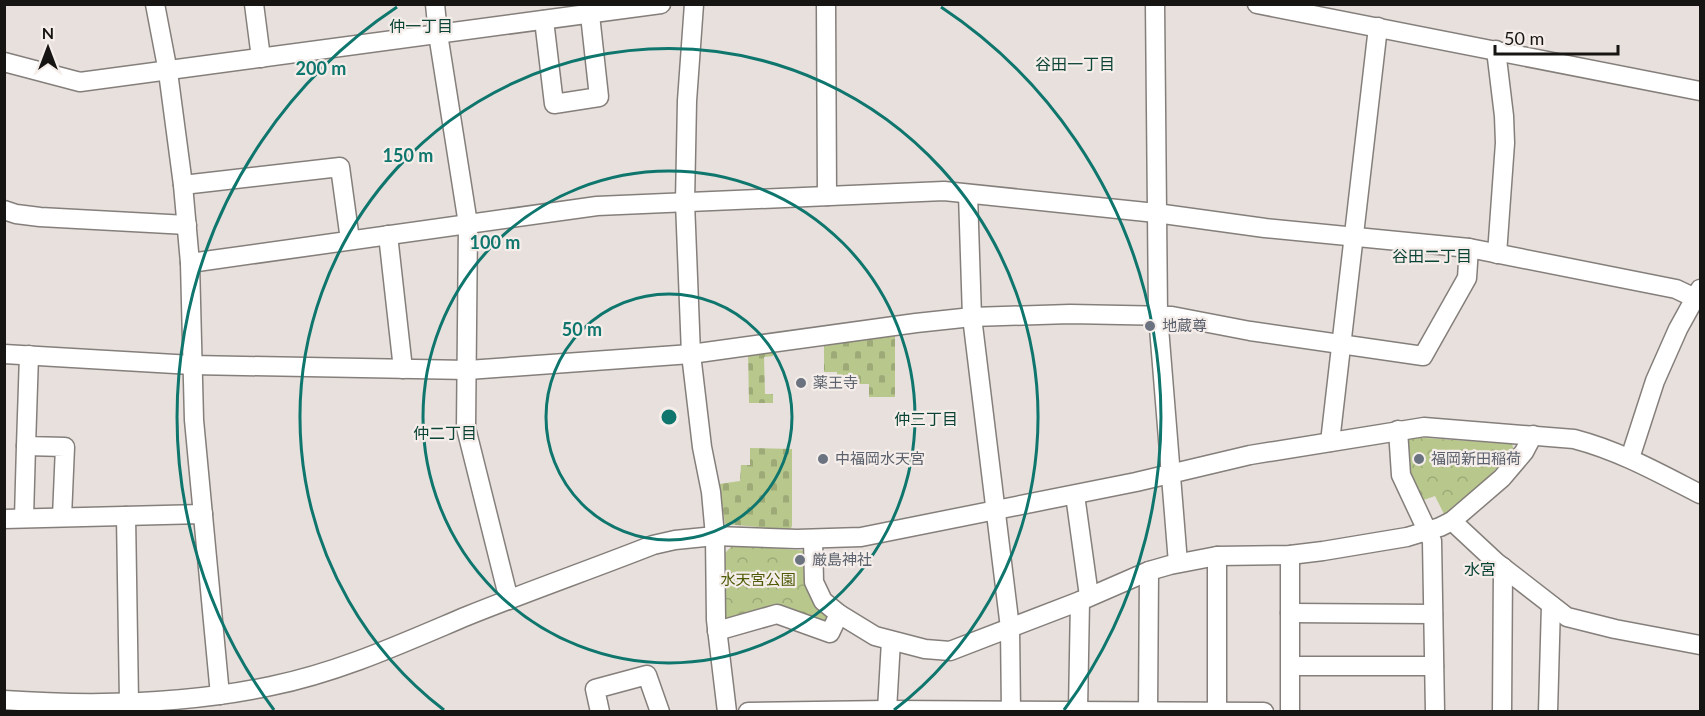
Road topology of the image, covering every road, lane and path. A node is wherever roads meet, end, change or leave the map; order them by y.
1 (155, 4) edge
2 (254, 4) edge
3 (435, 4) edge
4 (661, 4) edge
5 (694, 4) edge
6 (826, 4) edge
7 (1155, 4) edge
8 (1257, 4) edge
9 (590, 15) junction
10 (544, 21) junction
11 (1378, 27) junction
12 (438, 34) junction
13 (1496, 50) junction
14 (261, 58) junction
15 (4, 62) edge
16 (168, 72) junction
17 (1701, 91) edge
18 (183, 184) junction
19 (968, 194) junction
20 (827, 196) junction
21 (685, 202) junction
22 (4, 210) edge
23 (1156, 213) junction
24 (468, 224) junction
25 (187, 225) junction
26 (388, 235) junction
27 (1353, 236) junction
28 (350, 240) junction
29 (1469, 248) junction
30 (1497, 254) junction
31 (190, 263) junction
32 (1698, 293) edge
33 (1158, 315) junction
34 (972, 318) junction
35 (1340, 344) junction
36 (4, 354) edge
37 (691, 354) junction
38 (29, 355) junction
39 (192, 365) junction
40 (403, 369) junction
41 (468, 370) junction
42 (1398, 430) junction
43 (1533, 435) junction
44 (1330, 442) junction
45 (26, 446) junction
46 (1630, 458) junction
47 (1171, 474) junction
48 (1701, 494) edge
49 (1075, 495) junction
50 (996, 511) junction
51 (203, 514) junction
52 (126, 516) junction
53 (62, 517) junction
54 (24, 518) junction
55 (4, 519) edge
56 (1452, 521) junction
57 (1429, 531) junction
58 (715, 536) junction
59 (813, 538) junction
60 (1290, 555) junction
61 (1217, 556) junction
62 (1178, 563) junction
63 (1503, 567) junction
64 (1149, 570) junction
65 (1085, 598) junction
66 (509, 600) junction
67 (1551, 605) junction
68 (1290, 613) junction
69 (839, 614) junction
70 (1433, 614) junction
71 (1010, 628) junction
72 (717, 631) junction
73 (891, 641) junction
74 (1701, 645) edge
75 (1291, 666) junction
76 (1434, 666) junction
77 (4, 700) edge
78 (212, 701) edge
79 (129, 702) junction
80 (887, 710) junction
81 (1078, 710) edge
82 (1148, 710) edge
83 (1217, 710) edge
84 (600, 711) edge
85 (660, 711) edge
86 (727, 711) edge
87 (748, 711) edge
88 (1011, 711) edge
89 (1264, 711) edge
90 (1290, 711) edge
91 (1435, 711) edge
92 (1502, 711) edge
93 (1548, 711) edge

1 - 16 street
2 - 14 street
3 - 12 street
4 - 9 street
5 - 21 street
6 - 20 street
7 - 23 street
8 - 11 street
9 - 10 street
9 - 10 street
10 - 12 street
11 - 13 street
11 - 27 street
12 - 14 street
12 - 24 street
13 - 17 street
13 - 30 street
14 - 16 street
15 - 16 street
16 - 18 street
18 - 25 street
18 - 28 street
19 - 20 street
19 - 23 street
19 - 34 street
20 - 21 street
21 - 24 street
21 - 37 street
22 - 25 street
23 - 27 street
23 - 33 street
24 - 26 street
24 - 41 street
25 - 31 street
26 - 28 street
26 - 40 street
27 - 29 street
27 - 35 street
28 - 31 street
29 - 30 street
29 - 35 street
30 - 32 street
31 - 39 street
32 - 46 street
33 - 34 street
33 - 35 street
33 - 47 street
34 - 37 street
34 - 50 street
35 - 44 street
36 - 38 street
37 - 41 street
37 - 58 street
38 - 39 street
38 - 45 street
39 - 40 street
39 - 51 street
40 - 41 street
41 - 66 street
42 - 43 street
42 - 44 street
42 - 57 street
43 - 46 street
43 - 56 street
44 - 47 street
45 - 53 street
45 - 54 street
46 - 48 street
47 - 49 street
47 - 62 street
49 - 50 street
49 - 65 street
50 - 59 street
50 - 71 street
51 - 52 street
51 - 78 street
52 - 53 street
52 - 79 street
53 - 54 street
54 - 55 street
56 - 57 street
56 - 63 street
57 - 60 street
57 - 70 street
58 - 59 street
58 - 66 street
58 - 72 street
59 - 69 street
60 - 61 street
60 - 68 street
61 - 62 street
61 - 83 street
62 - 64 street
63 - 67 street
63 - 92 street
64 - 65 street
64 - 82 street
65 - 71 street
65 - 81 street
66 - 78 street
67 - 74 street
67 - 93 street
68 - 70 street
68 - 75 street
69 - 72 street
69 - 73 street
70 - 76 street
71 - 73 street
71 - 88 street
72 - 86 street
73 - 80 street
75 - 76 street
75 - 90 street
76 - 91 street
77 - 79 street
78 - 79 street
80 - 87 street
80 - 88 street
81 - 82 street
81 - 88 street
82 - 83 street
83 - 89 street
84 - 85 street

